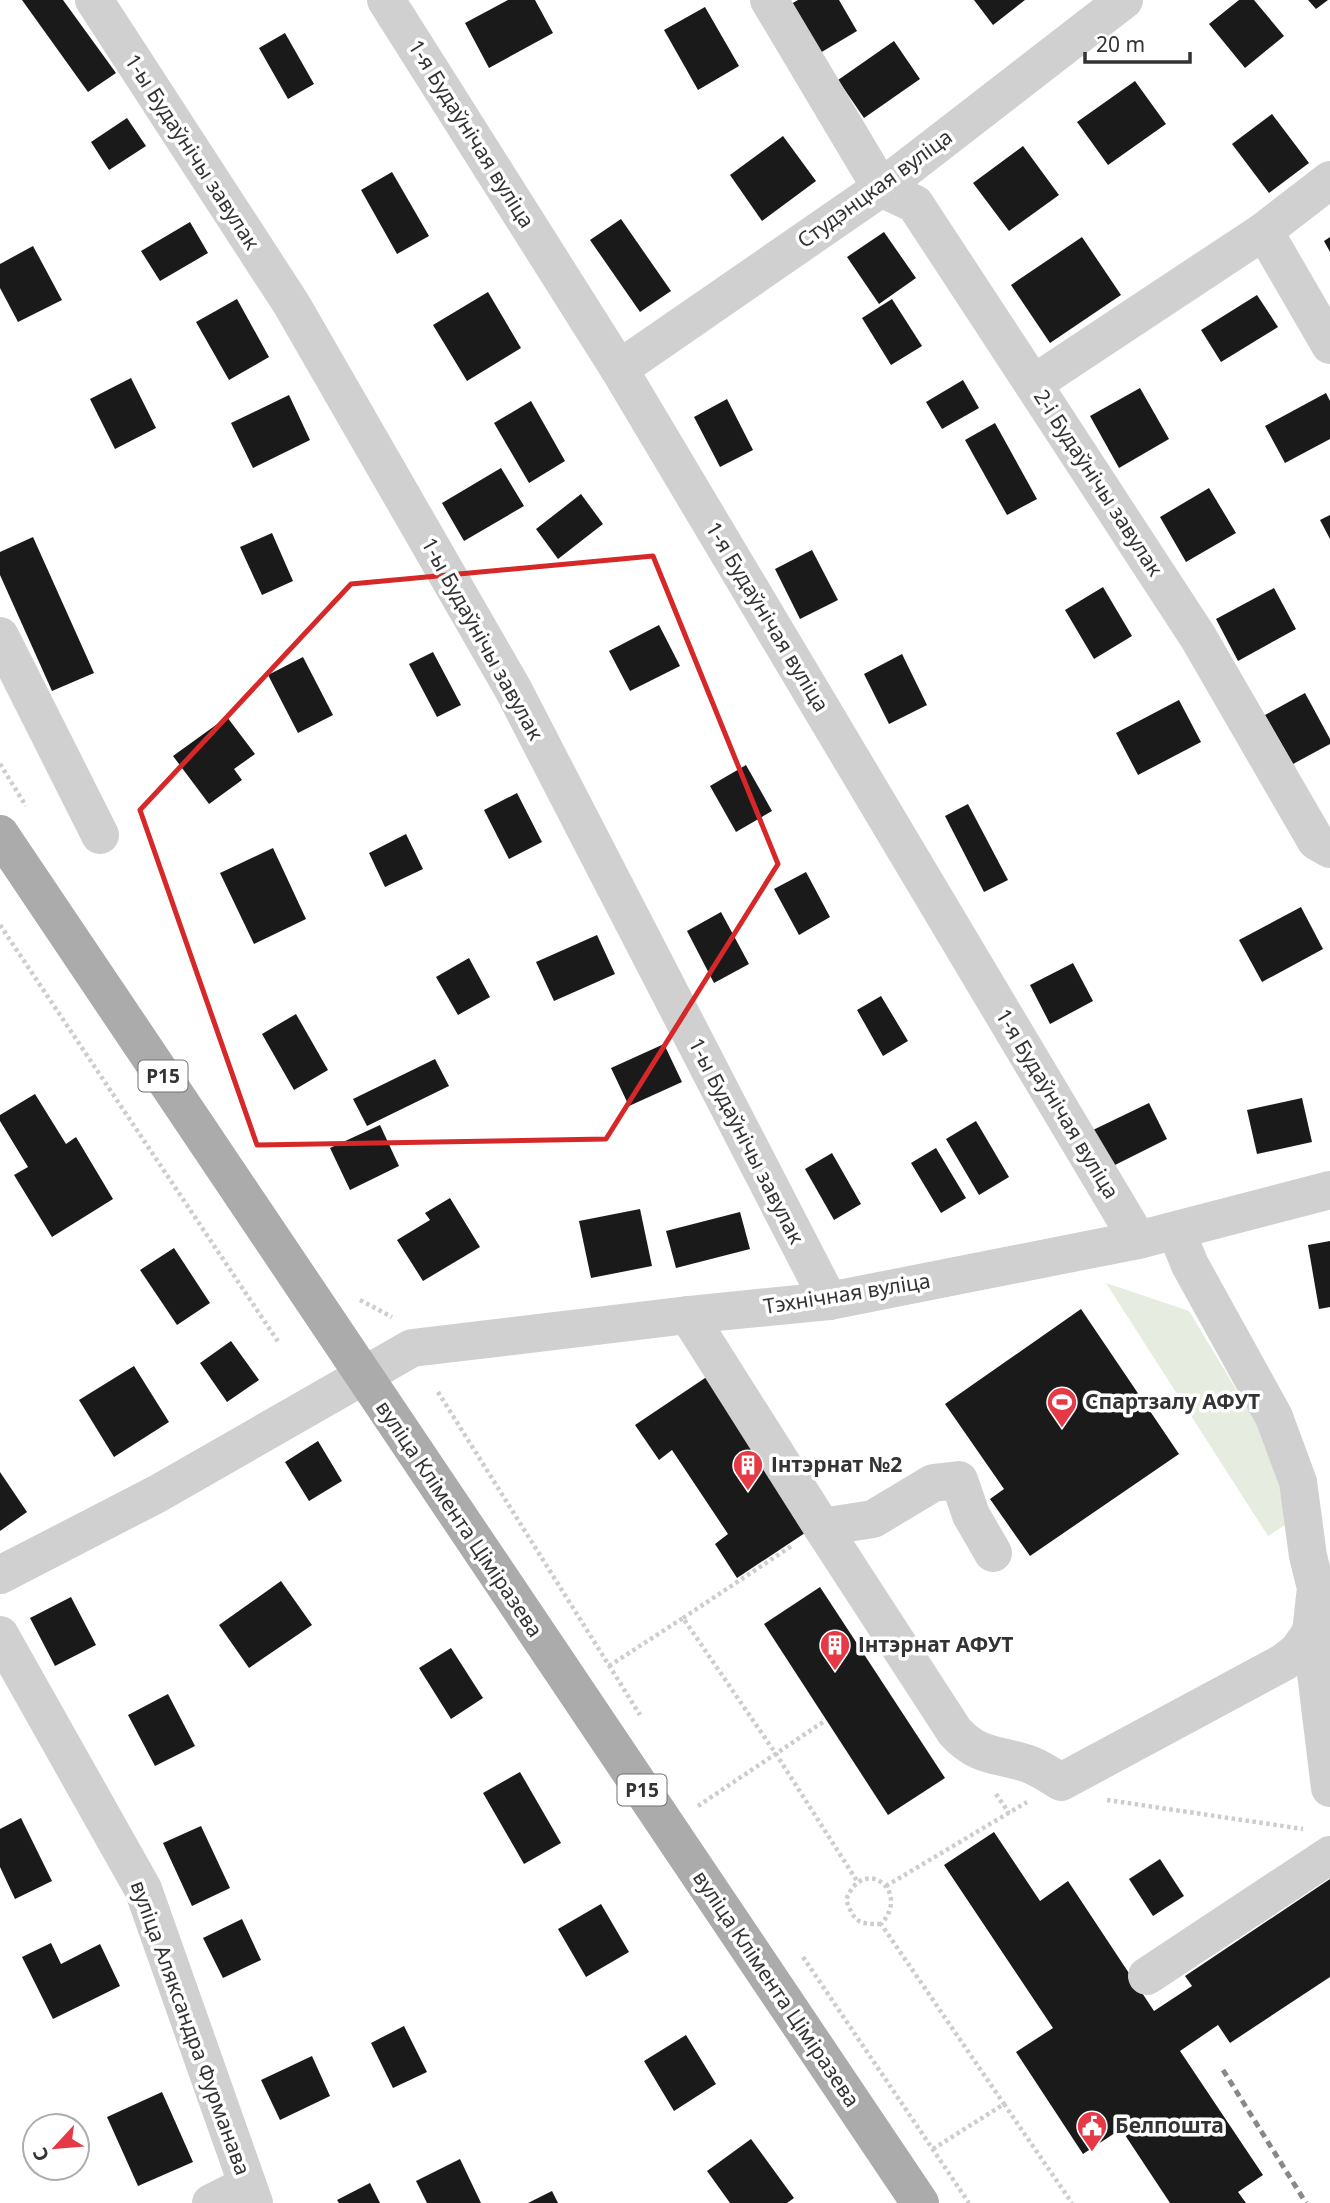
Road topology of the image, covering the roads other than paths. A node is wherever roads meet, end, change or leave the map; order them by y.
1 (94, 0) edge
2 (386, 0) edge
3 (769, 0) edge
4 (1124, 0) edge
5 (1330, 180) edge
6 (881, 188) junction
7 (1264, 230) junction
8 (1330, 345) edge
9 (619, 369) junction
10 (1033, 384) junction
11 (0, 636) edge
12 (0, 834) edge
13 (100, 835) dead end
14 (1330, 849) edge
15 (1330, 1190) edge
16 (1176, 1231) junction
17 (1138, 1240) junction
18 (829, 1301) junction
19 (688, 1315) junction
20 (364, 1377) junction
21 (822, 1527) junction
22 (993, 1553) dead end
23 (0, 1575) edge
24 (1311, 1632) junction
25 (0, 1635) edge
26 (1330, 1788) edge
27 (1317, 1842) edge
28 (1147, 1976) dead end
29 (251, 2194) edge
30 (211, 2203) edge
31 (920, 2203) edge

1 - 18 street, 1-ы Будаўнічы завулак
2 - 9 street, 1-я Будаўнічая вуліца
3 - 6 street
4 - 6 street, Студэнцкая вуліца
5 - 7 street, 2-і Будаўнічы завулак
6 - 9 street, Студэнцкая вуліца
6 - 10 street
7 - 8 street
7 - 10 street, 2-і Будаўнічы завулак
9 - 17 street, 1-я Будаўнічая вуліца
10 - 14 street, 2-і Будаўнічы завулак
11 - 13 street
12 - 20 main road, вуліца Клімента Ціміразева / Р15
15 - 16 street, Тэхнічная вуліца
16 - 17 street, Тэхнічная вуліца
16 - 24 street
17 - 18 street, Тэхнічная вуліца
18 - 19 street, Тэхнічная вуліца
19 - 20 street, Тэхнічная вуліца
19 - 21 street
20 - 23 street, Тэхнічная вуліца
20 - 31 main road, вуліца Клімента Ціміразева / Р15
21 - 22 street
21 - 24 street
24 - 26 street
25 - 29 street, вуліца Аляксандра Фурманава
27 - 28 street
29 - 30 street

